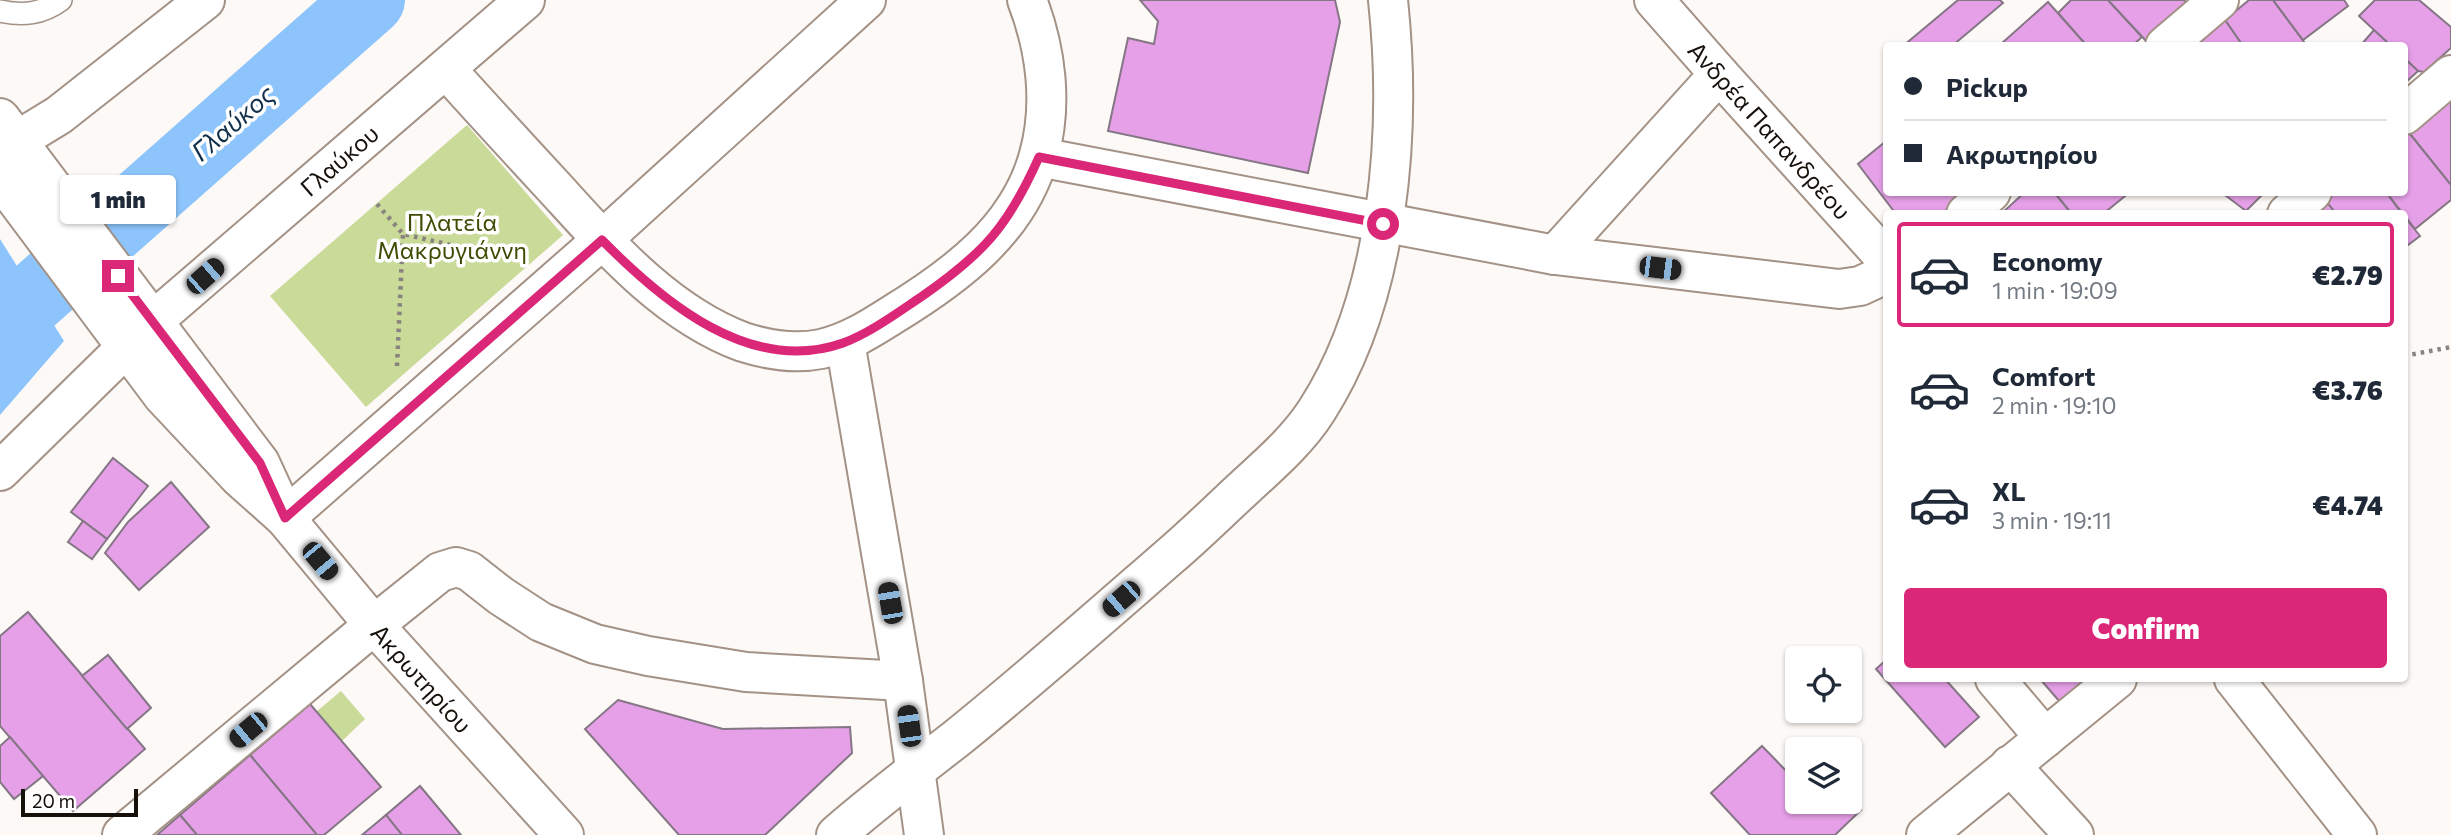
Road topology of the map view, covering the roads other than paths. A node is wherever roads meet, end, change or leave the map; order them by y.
1 (61, 0) edge
2 (205, 0) edge
3 (525, 0) edge
4 (866, 0) edge
5 (1027, 0) edge
6 (1388, 0) edge
7 (1654, 0) edge
8 (2219, 0) edge
9 (0, 11) edge
10 (2170, 42) edge
11 (446, 69) junction
12 (1719, 74) junction
13 (2451, 75) edge
14 (2408, 112) edge
15 (6, 136) edge
16 (1039, 157) junction
17 (19, 184) edge
18 (1986, 196) edge
19 (2307, 196) edge
20 (1971, 210) edge
21 (2292, 210) edge
22 (1383, 224) junction
23 (602, 240) junction
24 (1555, 255) junction
25 (1883, 255) edge
26 (1883, 275) edge
27 (129, 320) junction
28 (845, 342) junction
29 (0, 471) edge
30 (285, 518) junction
31 (374, 625) junction
32 (903, 681) junction
33 (1998, 682) edge
34 (2113, 682) edge
35 (2236, 682) edge
36 (2045, 738) junction
37 (2010, 765) junction
38 (915, 770) junction
39 (550, 830) edge
40 (122, 835) edge
41 (836, 835) edge
42 (924, 835) edge
43 (1926, 835) edge
44 (2074, 835) edge
45 (2357, 835) edge

1 - 9 lane
2 - 15 street
3 - 11 street, Γλαύκου
4 - 23 street
5 - 16 street
6 - 22 street
7 - 12 street, Ανδρέα Παπανδρέου
8 - 10 street
11 - 23 street
11 - 27 street, Γλαύκου
12 - 24 street
12 - 25 street, Ανδρέα Παπανδρέου
13 - 14 street
15 - 17 street, Ακρωτηρίου
16 - 22 street
16 - 28 street
17 - 27 street, Ακρωτηρίου
18 - 20 street
19 - 21 street
22 - 24 street
22 - 38 street
23 - 28 street
23 - 30 street
24 - 26 street
27 - 29 street, Γλαύκου
27 - 30 street, Ακρωτηρίου
28 - 32 street
30 - 31 street, Ακρωτηρίου
31 - 32 street
31 - 39 street, Ακρωτηρίου
31 - 40 street
32 - 38 street
33 - 36 street
34 - 36 street
35 - 45 street
36 - 37 street
37 - 43 street
37 - 44 street
38 - 41 street
38 - 42 street

